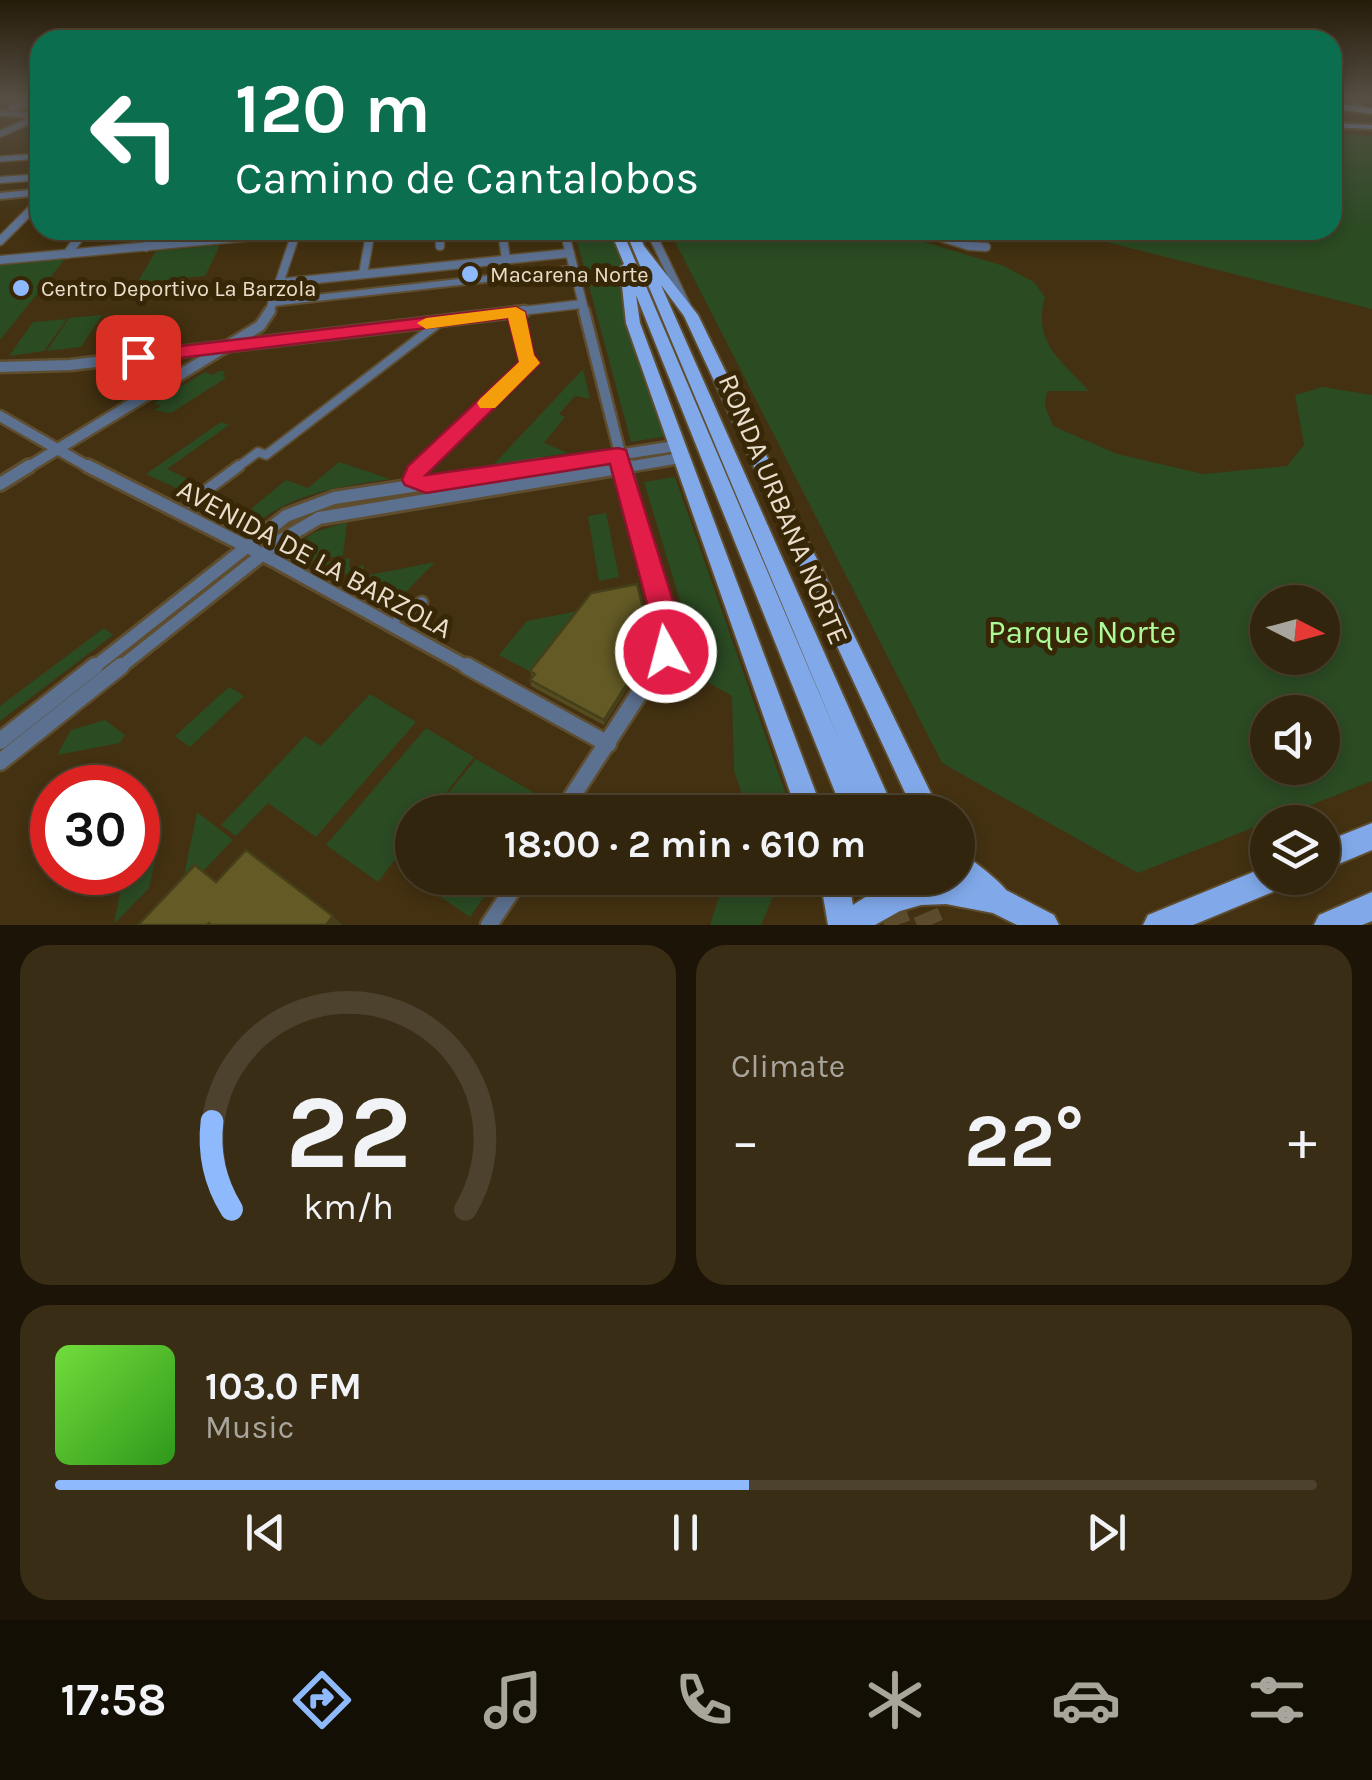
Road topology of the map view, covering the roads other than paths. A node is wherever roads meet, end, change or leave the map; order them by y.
1 (30, 157) edge
2 (0, 159) edge
3 (30, 174) edge
4 (0, 178) edge
5 (30, 193) edge
6 (0, 196) edge
7 (30, 211) edge
8 (16, 225) junction
9 (0, 226) edge
10 (78, 240) edge
11 (150, 240) edge
12 (187, 240) edge
13 (294, 240) edge
14 (369, 240) edge
15 (440, 240) edge
16 (503, 240) edge
17 (567, 240) edge
18 (635, 240) edge
19 (636, 240) edge
20 (636, 240) edge
21 (636, 240) edge
22 (958, 240) edge
23 (0, 241) edge
24 (146, 246) junction
25 (440, 246) dead end
26 (986, 247) dead end
27 (570, 253) junction
28 (67, 254) junction
29 (0, 260) edge
30 (506, 260) junction
31 (574, 270) junction
32 (363, 274) junction
33 (279, 283) junction
34 (272, 303) junction
35 (582, 304) junction
36 (516, 312) junction
37 (440, 322) junction
38 (230, 346) junction
39 (0, 367) edge
40 (0, 416) edge
41 (58, 450) junction
42 (678, 452) junction
43 (621, 462) junction
44 (0, 484) edge
45 (426, 484) junction
46 (189, 504) dead end
47 (245, 548) junction
48 (262, 555) junction
49 (422, 602) dead end
50 (398, 617) dead end
51 (0, 741) edge
52 (608, 744) junction
53 (0, 762) edge
54 (574, 795) edge
55 (804, 795) edge
56 (849, 795) edge
57 (875, 795) edge
58 (919, 795) edge
59 (1372, 836) edge
60 (1340, 849) edge
61 (975, 881) edge
62 (1250, 887) edge
63 (509, 895) edge
64 (838, 895) edge
65 (1372, 906) edge
66 (1038, 921) edge
67 (489, 925) edge
68 (846, 925) edge
69 (1158, 925) edge
70 (1329, 925) edge

1 - 2 street
3 - 4 street
5 - 6 street
7 - 8 street
8 - 9 street
8 - 23 street
10 - 28 street
11 - 24 street
12 - 24 street
13 - 33 street
14 - 32 street
15 - 25 street
16 - 30 street
17 - 27 street
18 - 42 main road
19 - 58 main road
20 - 56 main road, RONDA URBANA NORTE
21 - 57 main road, RONDA URBANA NORTE
22 - 26 street
24 - 28 street
27 - 30 street
27 - 31 street
28 - 29 street
30 - 32 street
31 - 34 street
31 - 35 street
32 - 33 street
33 - 34 street
34 - 38 street
35 - 36 street
35 - 43 street
36 - 37 street
36 - 45 street
37 - 38 street
37 - 46 street
38 - 39 street
38 - 41 street
40 - 41 street, AVENIDA DE LA BARZOLA
41 - 44 street
41 - 47 street, AVENIDA DE LA BARZOLA
42 - 43 street
42 - 55 main road
43 - 45 street
43 - 48 street
43 - 52 street
45 - 47 street
47 - 48 street, AVENIDA DE LA BARZOLA
47 - 51 street
48 - 52 street, AVENIDA DE LA BARZOLA
48 - 53 street
49 - 50 street
52 - 54 street
59 - 60 main road
61 - 66 main road
62 - 69 main road
63 - 67 street
64 - 68 main road
65 - 70 main road
66 - 68 main road

